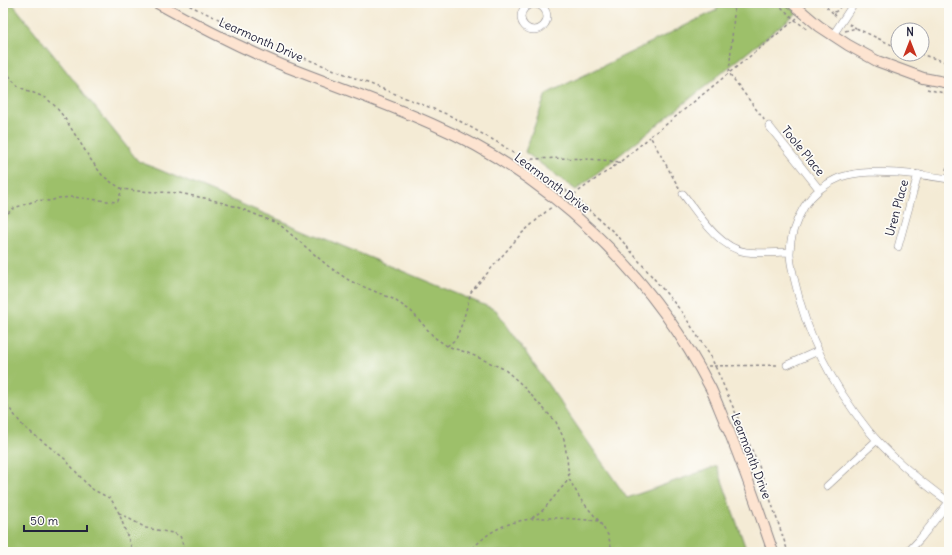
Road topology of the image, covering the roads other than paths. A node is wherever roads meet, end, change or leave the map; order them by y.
1 (157, 3) edge
2 (792, 3) edge
3 (854, 3) edge
4 (833, 35) junction
5 (949, 83) edge
6 (769, 126) road end
7 (918, 174) junction
8 (946, 178) edge
9 (819, 189) junction
10 (683, 194) road end
11 (898, 247) dead end
12 (790, 252) junction
13 (818, 351) junction
14 (787, 365) road end
15 (877, 440) junction
16 (827, 486) dead end
17 (949, 502) edge
18 (773, 552) edge
19 (908, 552) edge

1 - 18 street, Learmonth Drive
2 - 4 street
3 - 4 street
4 - 5 street
6 - 9 street, Toole Place
7 - 8 street
7 - 9 street
7 - 11 street, Uren Place
9 - 12 street
10 - 12 street
12 - 13 street
13 - 14 street
13 - 15 street
15 - 16 street
15 - 17 street
17 - 19 street

